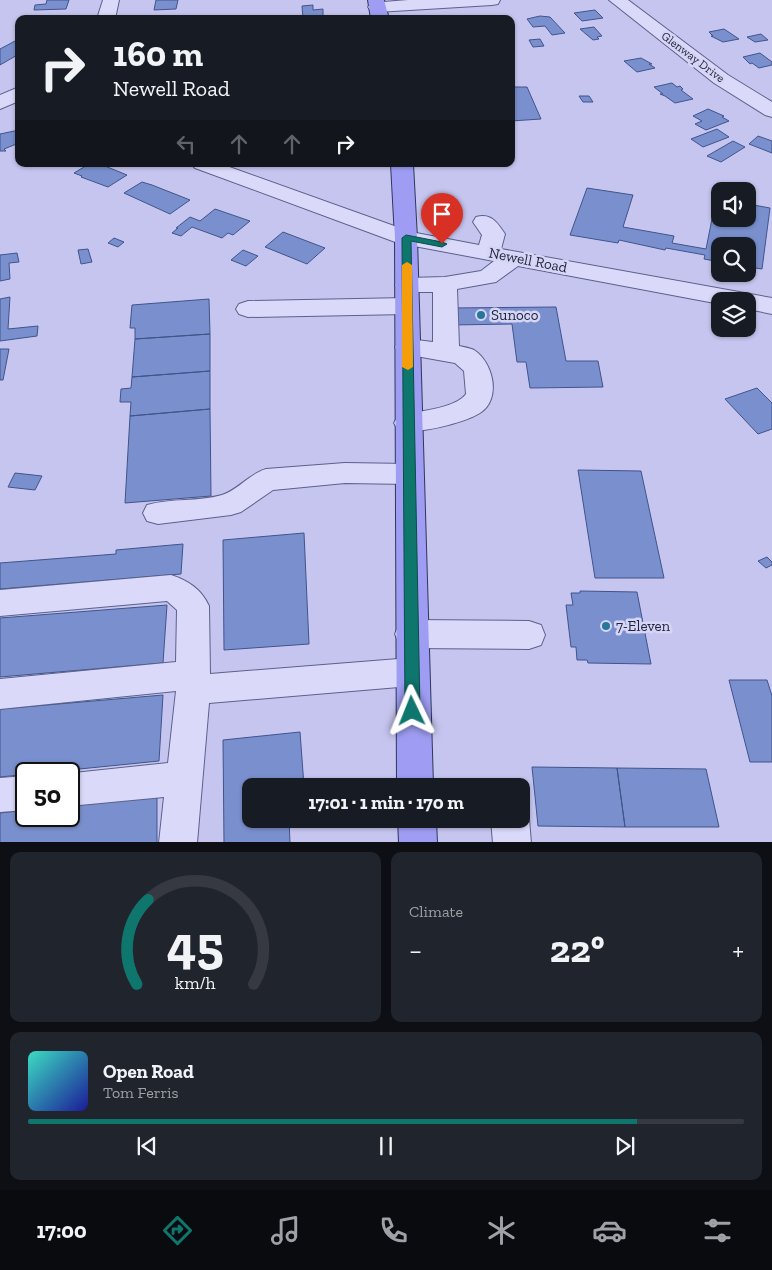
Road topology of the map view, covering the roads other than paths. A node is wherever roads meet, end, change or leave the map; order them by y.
1 (111, 0) edge
2 (492, 0) edge
3 (617, 0) edge
4 (378, 9) edge
5 (107, 15) edge
6 (772, 111) edge
7 (210, 167) edge
8 (402, 167) edge
9 (484, 222) dead end
10 (406, 238) junction
11 (488, 253) junction
12 (514, 258) junction
13 (445, 284) junction
14 (407, 295) junction
15 (711, 295) edge
16 (756, 304) edge
17 (772, 306) edge
18 (248, 309) dead end
19 (408, 348) junction
20 (446, 352) junction
21 (408, 423) junction
22 (409, 474) junction
23 (158, 513) dead end
24 (0, 603) edge
25 (411, 634) junction
26 (529, 635) dead end
27 (411, 672) junction
28 (193, 682) junction
29 (0, 694) edge
30 (184, 778) junction
31 (415, 778) edge
32 (80, 788) edge
33 (15, 794) edge
34 (0, 795) edge
35 (417, 828) edge
36 (511, 828) edge
37 (178, 842) edge
38 (418, 842) edge
39 (512, 842) edge

1 - 5 street
2 - 4 street
3 - 6 street, Glenway Drive
7 - 10 street, Newell Road
8 - 10 main road
9 - 11 street
10 - 11 street, Newell Road
10 - 14 main road
11 - 12 street, Newell Road
12 - 13 street
12 - 15 street, Newell Road
13 - 14 street
13 - 20 street
14 - 18 street
14 - 19 main road
16 - 17 street, Newell Road
19 - 20 street
19 - 21 main road
20 - 21 street
21 - 22 main road
22 - 23 street
22 - 25 main road
24 - 28 street
25 - 26 street
25 - 27 main road
27 - 28 street
27 - 31 main road
28 - 29 street
28 - 30 street
30 - 32 street
30 - 37 street
33 - 34 street
35 - 38 main road
36 - 39 street

